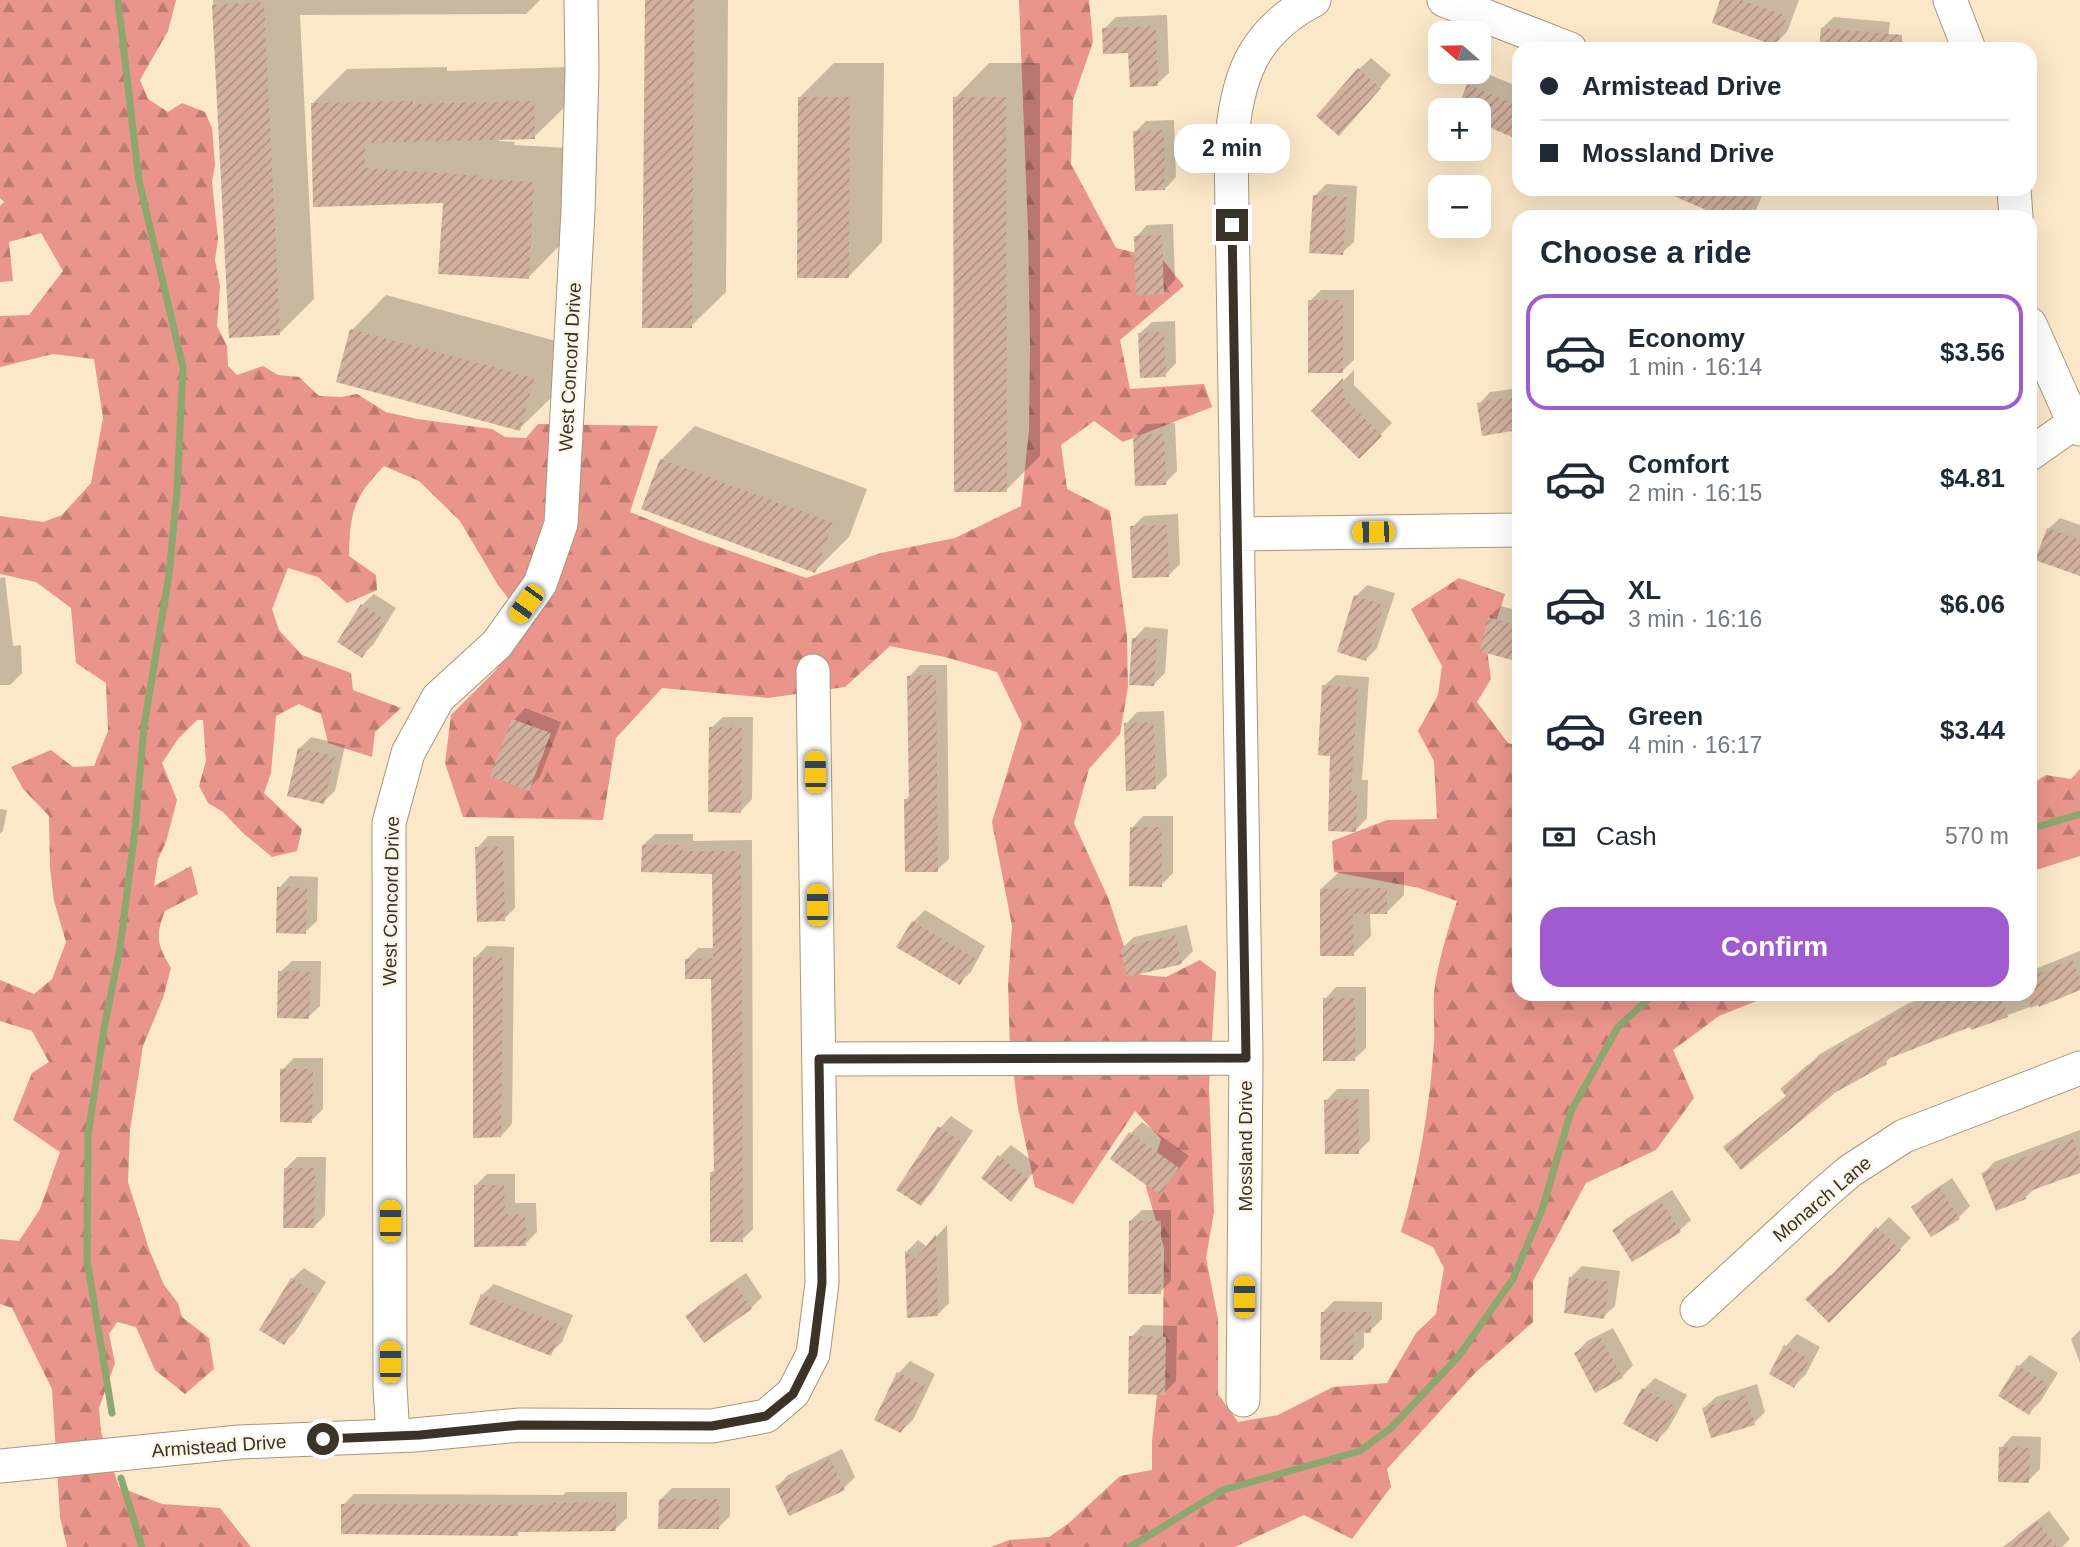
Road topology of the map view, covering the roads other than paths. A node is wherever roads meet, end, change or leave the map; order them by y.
1 (581, 0) edge
2 (1314, 0) edge
3 (1444, 0) edge
4 (1950, 0) edge
5 (1552, 42) edge
6 (1966, 42) edge
7 (2037, 339) edge
8 (2077, 426) edge
9 (2037, 450) edge
10 (1512, 530) edge
11 (1237, 534) junction
12 (813, 671) dead end
13 (1246, 1058) junction
14 (819, 1059) junction
15 (2080, 1068) edge
16 (1697, 1310) dead end
17 (1243, 1400) dead end
18 (393, 1436) junction
19 (0, 1466) edge

1 - 18 street, West Concord Drive
2 - 11 street, Mossland Drive
3 - 5 street
4 - 6 street
7 - 8 street
8 - 9 street
10 - 11 street
11 - 13 street, Mossland Drive
12 - 14 street, Armistead Drive
13 - 14 street
13 - 17 street, Mossland Drive
14 - 18 street, Armistead Drive
15 - 16 street, Monarch Lane
18 - 19 street, Armistead Drive

